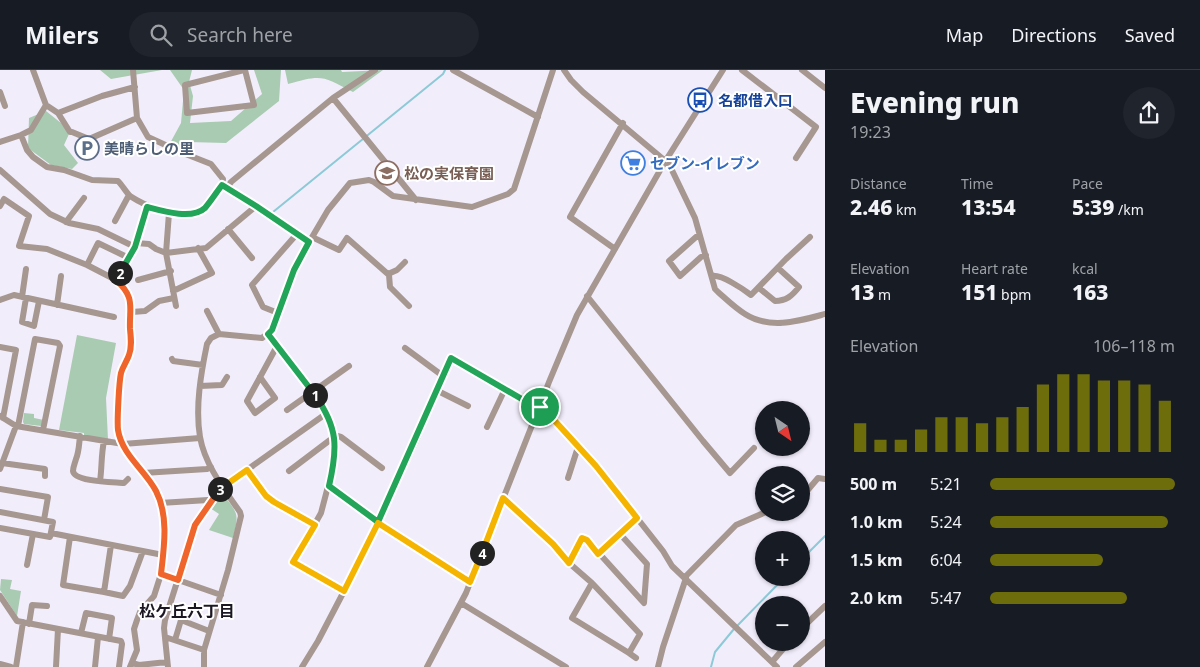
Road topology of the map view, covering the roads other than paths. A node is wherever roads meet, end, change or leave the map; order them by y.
1 (33, 70) edge
2 (133, 70) edge
3 (245, 70) edge
4 (375, 70) edge
5 (453, 70) edge
6 (553, 70) edge
7 (564, 70) edge
8 (724, 70) edge
9 (742, 70) edge
10 (802, 70) edge
11 (135, 87) junction
12 (825, 88) edge
13 (0, 92) edge
14 (334, 98) junction
15 (46, 105) junction
16 (5, 106) dead end
17 (58, 112) junction
18 (538, 117) junction
19 (137, 118) junction
20 (623, 123) junction
21 (21, 135) junction
22 (0, 142) edge
23 (796, 158) dead end
24 (666, 160) junction
25 (0, 170) edge
26 (224, 186) junction
27 (129, 195) junction
28 (84, 198) dead end
29 (416, 200) junction
30 (0, 206) edge
31 (256, 206) junction
32 (147, 207) junction
33 (169, 213) junction
34 (115, 220) dead end
35 (66, 222) junction
36 (228, 229) junction
37 (296, 235) junction
38 (700, 236) junction
39 (810, 238) dead end
40 (310, 240) junction
41 (136, 245) junction
42 (198, 248) junction
43 (615, 250) junction
44 (166, 253) junction
45 (706, 255) junction
46 (128, 258) junction
47 (252, 258) dead end
48 (405, 262) dead end
49 (88, 265) junction
50 (778, 268) junction
51 (26, 269) dead end
52 (171, 271) junction
53 (388, 274) junction
54 (61, 276) dead end
55 (712, 276) junction
56 (116, 280) junction
57 (138, 280) dead end
58 (759, 288) junction
59 (174, 294) junction
60 (587, 296) junction
61 (24, 297) junction
62 (0, 300) edge
63 (39, 301) junction
64 (57, 305) junction
65 (176, 306) dead end
66 (409, 306) dead end
67 (207, 311) dead end
68 (132, 312) junction
69 (278, 313) junction
70 (825, 314) edge
71 (114, 317) dead end
72 (218, 334) junction
73 (268, 334) junction
74 (277, 346) junction
75 (0, 347) edge
76 (405, 348) dead end
77 (172, 358) dead end
78 (203, 364) junction
79 (349, 366) dead end
80 (443, 376) junction
81 (227, 377) dead end
82 (260, 377) junction
83 (200, 386) junction
84 (505, 389) junction
85 (436, 390) junction
86 (312, 392) junction
87 (468, 406) dead end
88 (539, 408) junction
89 (287, 410) dead end
90 (327, 413) junction
91 (2, 417) edge
92 (17, 426) junction
93 (488, 427) dead end
94 (43, 430) junction
95 (80, 436) junction
96 (334, 436) junction
97 (200, 438) junction
98 (104, 441) junction
99 (123, 444) junction
100 (578, 447) junction
101 (754, 448) dead end
102 (1, 466) edge
103 (211, 467) junction
104 (382, 468) dead end
105 (247, 470) junction
106 (289, 470) dead end
107 (143, 473) junction
108 (45, 476) dead end
109 (568, 478) dead end
110 (825, 479) edge
111 (128, 480) dead end
112 (100, 481) junction
113 (329, 486) junction
114 (223, 487) junction
115 (810, 487) edge
116 (0, 489) edge
117 (503, 498) junction
118 (211, 501) junction
119 (160, 503) junction
120 (0, 512) edge
121 (755, 517) edge
122 (637, 518) junction
123 (44, 520) junction
124 (378, 523) junction
125 (315, 525) junction
126 (0, 528) edge
127 (51, 533) junction
128 (33, 534) junction
129 (620, 534) junction
130 (70, 537) junction
131 (111, 545) junction
132 (143, 551) junction
133 (598, 554) junction
134 (163, 555) junction
135 (569, 563) junction
136 (27, 565) dead end
137 (161, 574) junction
138 (685, 578) junction
139 (178, 580) junction
140 (470, 582) junction
141 (592, 583) junction
142 (344, 591) junction
143 (104, 592) junction
144 (220, 595) junction
145 (0, 596) edge
146 (461, 603) junction
147 (2, 605) edge
148 (47, 606) dead end
149 (825, 606) edge
150 (810, 620) edge
151 (26, 623) junction
152 (58, 629) junction
153 (209, 630) junction
154 (81, 633) junction
155 (98, 637) junction
156 (165, 637) junction
157 (109, 639) junction
158 (175, 640) junction
159 (825, 642) edge
160 (204, 650) junction
161 (783, 651) edge
162 (629, 653) junction
163 (636, 658) dead end
164 (0, 664) edge
165 (555, 664) edge
166 (775, 664) edge
167 (131, 665) edge
168 (167, 665) edge
169 (11, 667) edge
170 (16, 667) edge
171 (56, 667) edge
172 (96, 667) edge
173 (119, 667) edge
174 (204, 667) edge
175 (302, 667) edge
176 (427, 667) edge
177 (566, 667) edge
178 (658, 667) edge
179 (796, 667) edge

1 - 15 street
2 - 11 street
3 - 3 street
4 - 14 street
5 - 18 street
6 - 18 street
7 - 20 street
8 - 24 street
9 - 23 street
10 - 12 street
11 - 17 street
11 - 19 street
13 - 16 street
14 - 26 street
14 - 29 street
15 - 17 street
15 - 21 street
17 - 19 street
18 - 29 street
19 - 26 street
20 - 24 street
20 - 43 street
21 - 22 street
21 - 27 street
24 - 38 street
24 - 43 street
25 - 35 street
26 - 31 street
26 - 33 street
27 - 32 street
27 - 34 street
28 - 35 street
29 - 40 street
30 - 49 street
31 - 36 street
31 - 37 street
32 - 33 street
32 - 41 street
33 - 44 street
35 - 41 street
36 - 42 street
36 - 47 street
37 - 40 street
37 - 69 street
38 - 45 street
38 - 45 street
39 - 50 street
40 - 53 street
40 - 69 street
41 - 44 street
41 - 46 street
42 - 44 street
42 - 59 street
43 - 60 street
44 - 52 street
45 - 55 street
46 - 49 street
46 - 56 street
48 - 53 street
49 - 56 street
50 - 58 street
50 - 58 street
51 - 61 street
52 - 57 street
52 - 59 street
53 - 66 street
54 - 64 street
55 - 58 street
55 - 70 street
56 - 68 street
59 - 65 street
59 - 68 street
60 - 88 street
60 - 101 street
61 - 62 street
61 - 63 street
61 - 63 street
63 - 64 street
64 - 71 street
67 - 72 street
68 - 99 street
69 - 73 street
72 - 73 street
72 - 78 street
73 - 74 street
74 - 82 street
74 - 86 street
75 - 91 street
76 - 80 street
77 - 78 street
78 - 83 street
79 - 86 street
80 - 84 street
80 - 85 street
81 - 83 street
82 - 82 street
83 - 97 street
84 - 88 street
84 - 93 street
85 - 87 street
85 - 124 street
86 - 89 street
86 - 90 street
88 - 100 street
88 - 117 street
90 - 96 street
90 - 105 street
91 - 92 street
92 - 94 street
92 - 94 street
92 - 102 street
94 - 95 street
95 - 98 street
95 - 112 street
96 - 104 street
96 - 106 street
96 - 113 street
97 - 99 street
97 - 103 street
98 - 99 street
98 - 112 street
99 - 107 street
100 - 109 street
100 - 122 street
102 - 108 street
103 - 107 street
103 - 114 street
105 - 114 street
105 - 125 street
107 - 119 street
110 - 115 street
111 - 112 street
113 - 124 street
113 - 125 street
114 - 118 street
114 - 144 street
116 - 123 street
117 - 135 street
117 - 140 street
118 - 119 street
118 - 139 street
119 - 134 street
120 - 123 street
121 - 138 street
122 - 129 street
122 - 138 street
123 - 127 street
124 - 140 street
124 - 142 street
125 - 142 street
126 - 128 street
127 - 128 street
127 - 130 street
128 - 136 street
129 - 133 street
129 - 133 street
130 - 131 street
130 - 143 street
131 - 132 street
131 - 143 street
132 - 134 street
132 - 143 street
133 - 135 street
134 - 137 street
135 - 141 street
137 - 139 street
137 - 167 street
138 - 166 street
138 - 178 street
139 - 144 street
139 - 156 street
140 - 146 street
141 - 162 street
141 - 162 street
142 - 175 street
144 - 153 street
145 - 147 street
146 - 165 street
146 - 176 street
147 - 151 street
148 - 151 street
149 - 150 street
151 - 152 street
151 - 170 street
152 - 154 street
152 - 171 street
153 - 158 street
153 - 160 street
154 - 155 street
154 - 157 street
155 - 157 street
155 - 172 street
156 - 158 street
156 - 168 street
157 - 173 street
158 - 160 street
159 - 179 street
160 - 174 street
161 - 166 street
162 - 163 street
164 - 169 street
165 - 177 street
167 - 168 street

